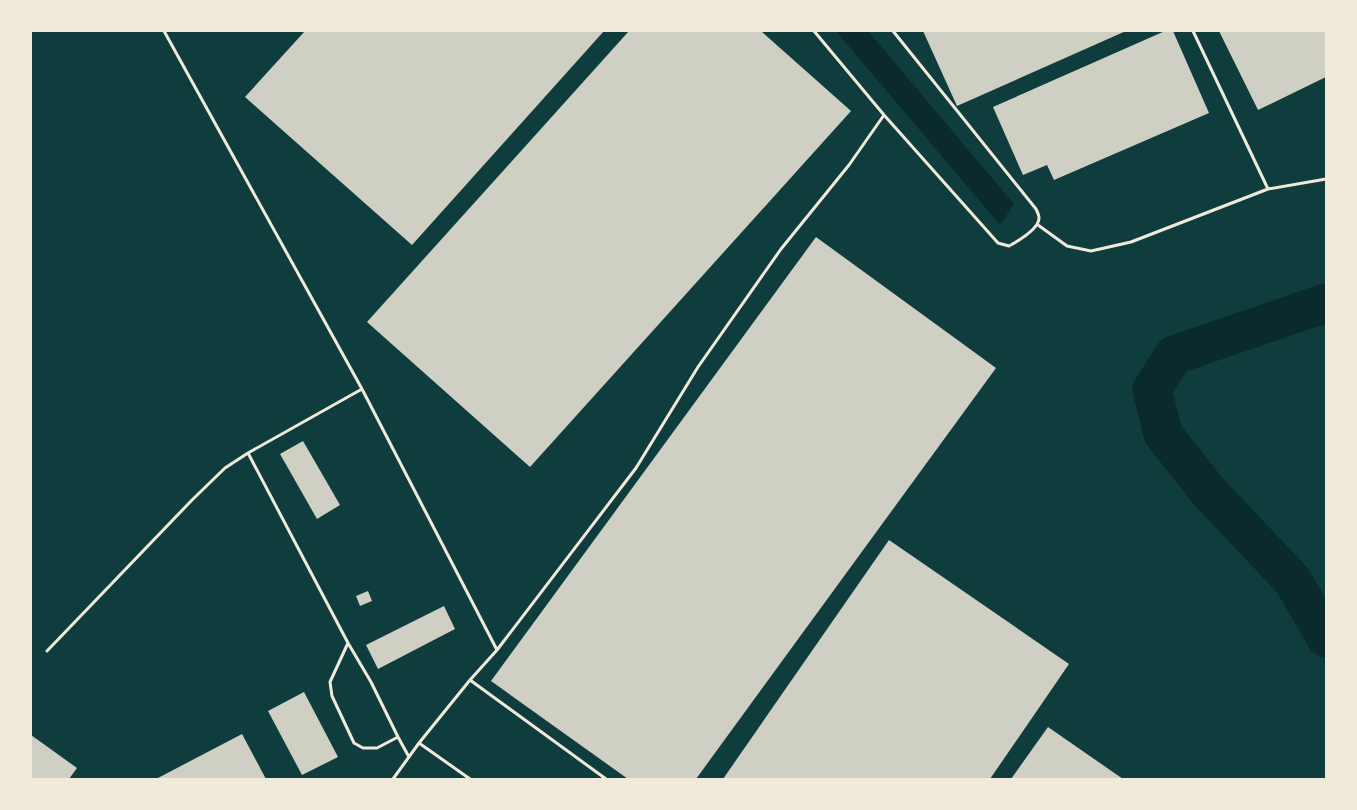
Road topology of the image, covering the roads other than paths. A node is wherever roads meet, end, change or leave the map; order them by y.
1 (164, 31) edge
2 (814, 31) edge
3 (893, 31) edge
4 (1193, 31) edge
5 (884, 115) junction
6 (1326, 179) edge
7 (1268, 189) junction
8 (1038, 224) junction
9 (362, 389) junction
10 (248, 453) junction
11 (348, 643) junction
12 (497, 650) junction
13 (47, 651) dead end
14 (470, 680) junction
15 (398, 737) junction
16 (419, 743) junction
17 (409, 757) junction
18 (393, 779) edge
19 (470, 779) edge
20 (606, 779) edge

1 - 9 lane
2 - 5 lane
3 - 8 lane
4 - 7 lane
5 - 8 lane
5 - 12 lane
6 - 7 lane
7 - 8 lane
9 - 10 lane
9 - 12 lane
10 - 11 lane
10 - 13 lane
11 - 15 lane
11 - 15 lane
12 - 14 lane
14 - 16 lane
14 - 20 lane
15 - 17 lane
16 - 17 lane
16 - 19 lane
17 - 18 lane

